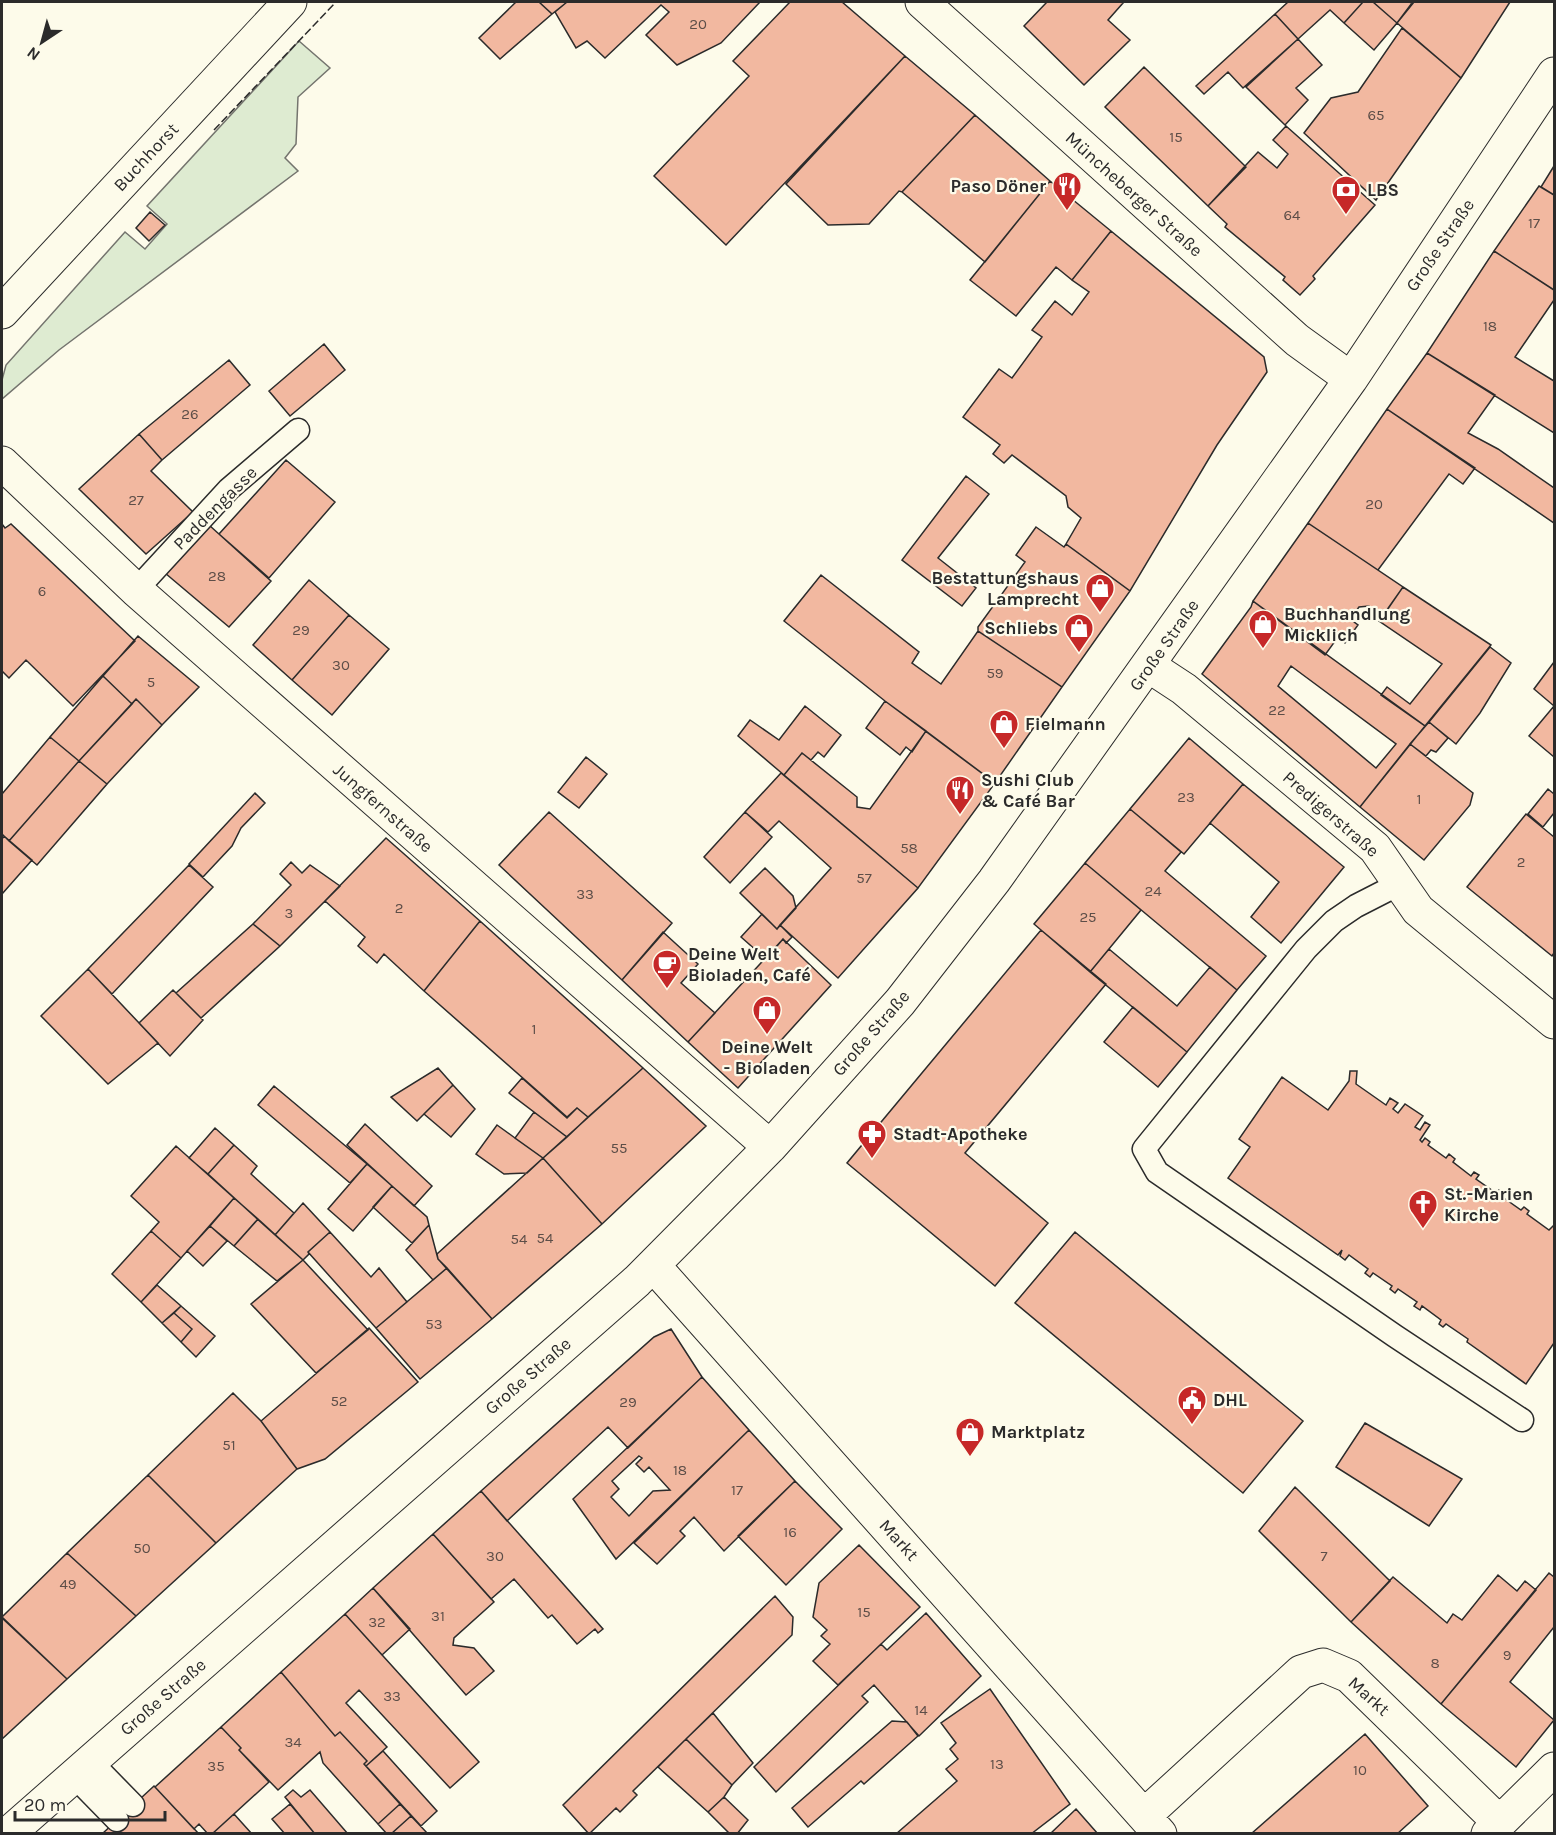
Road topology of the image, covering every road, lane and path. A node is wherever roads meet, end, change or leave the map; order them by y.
1 (290, 2) edge
2 (922, 2) edge
3 (1554, 74) edge
4 (2, 312) edge
5 (1352, 379) junction
6 (298, 430) dead end
7 (2, 463) edge
8 (136, 590) junction
9 (1149, 666) junction
10 (1399, 884) junction
11 (1554, 1022) edge
12 (770, 1147) junction
13 (653, 1265) junction
14 (1522, 1420) dead end
15 (82, 1768) junction
16 (1554, 1769) edge
17 (125, 1812) dead end
18 (1152, 1824) edge
19 (1494, 1828) edge
20 (8, 1833) edge

1 - 4 street, Buchhorst
2 - 5 street, Müncheberger Straße
3 - 5 street, Große Straße
5 - 9 street, Große Straße
6 - 8 lane, Paddengasse
7 - 8 street, Jungfernstraße
8 - 12 street, Jungfernstraße
9 - 10 street, Predigerstraße
9 - 12 street, Große Straße
10 - 11 street, Predigerstraße
10 - 14 lane
12 - 13 street, Große Straße
13 - 15 street, Große Straße
13 - 18 street, Markt
15 - 17 lane
15 - 20 street, Große Straße
16 - 19 street
18 - 19 street, Markt

